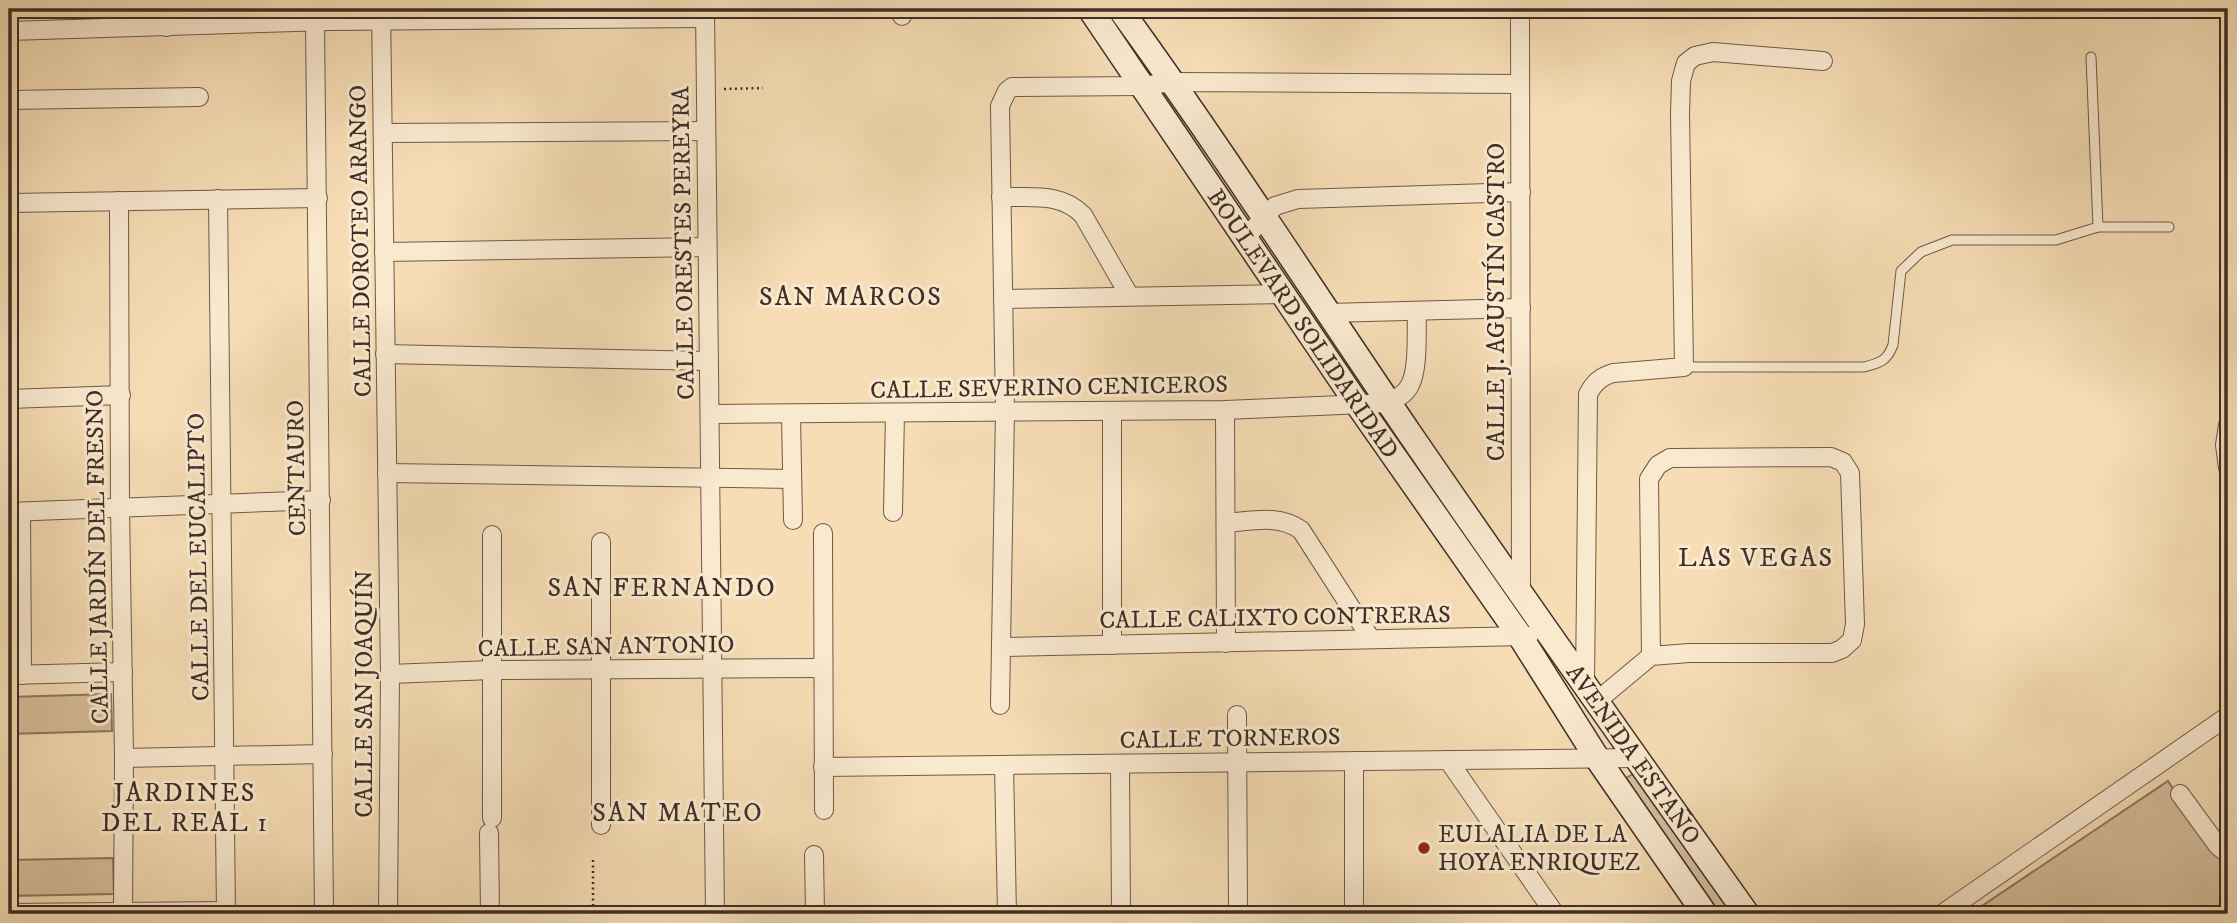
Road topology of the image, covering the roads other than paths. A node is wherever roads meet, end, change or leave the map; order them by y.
1 (166, 9) edge
2 (1090, 9) edge
3 (1120, 9) edge
4 (1525, 9) edge
5 (705, 14) edge
6 (382, 15) edge
7 (276, 16) edge
8 (315, 22) junction
9 (167, 27) junction
10 (9, 30) edge
11 (2091, 57) dead end
12 (1823, 61) dead end
13 (1173, 82) junction
14 (1520, 84) junction
15 (1142, 86) junction
16 (199, 97) dead end
17 (9, 100) edge
18 (705, 131) junction
19 (383, 133) junction
20 (1521, 192) junction
21 (1001, 197) junction
22 (318, 198) junction
23 (218, 199) junction
24 (119, 201) junction
25 (9, 203) edge
26 (1264, 216) junction
27 (2098, 227) junction
28 (2169, 227) dead end
29 (1244, 239) junction
30 (707, 247) junction
31 (384, 252) junction
32 (1282, 294) junction
33 (1129, 295) junction
34 (1003, 299) junction
35 (1521, 307) junction
36 (1417, 311) junction
37 (1328, 313) junction
38 (386, 354) junction
39 (708, 361) junction
40 (1684, 367) junction
41 (121, 395) junction
42 (9, 399) edge
43 (1389, 402) junction
44 (1358, 405) junction
45 (1225, 410) junction
46 (1005, 411) junction
47 (1112, 411) junction
48 (895, 413) junction
49 (710, 414) junction
50 (791, 415) junction
51 (2228, 425) edge
52 (2228, 468) edge
53 (387, 473) junction
54 (709, 478) junction
55 (792, 479) junction
56 (321, 500) junction
57 (223, 504) junction
58 (120, 508) junction
59 (15, 512) edge
60 (893, 512) dead end
61 (793, 520) dead end
62 (1227, 523) junction
63 (823, 533) dead end
64 (492, 535) dead end
65 (601, 542) dead end
66 (1521, 594) junction
67 (1520, 636) junction
68 (1550, 636) junction
69 (1371, 639) junction
70 (1226, 643) junction
71 (1112, 645) junction
72 (1001, 647) junction
73 (1651, 656) junction
74 (822, 668) junction
75 (714, 669) junction
76 (492, 670) junction
77 (599, 670) junction
78 (123, 672) junction
79 (390, 674) junction
80 (15, 675) edge
81 (1591, 693) junction
82 (1000, 705) dead end
83 (1237, 716) dead end
84 (2228, 716) edge
85 (323, 754) junction
86 (224, 756) junction
87 (124, 758) junction
88 (1597, 758) junction
89 (1637, 758) junction
90 (1448, 760) junction
91 (1354, 761) junction
92 (1238, 762) junction
93 (1120, 764) junction
94 (1004, 765) junction
95 (823, 767) junction
96 (2180, 794) dead end
97 (824, 810) dead end
98 (601, 825) dead end
99 (2228, 854) edge
100 (814, 855) dead end
101 (122, 912) junction
102 (9, 913) edge
103 (226, 913) edge
104 (324, 914) edge
105 (388, 914) edge
106 (490, 914) edge
107 (715, 914) edge
108 (815, 914) edge
109 (1007, 914) edge
110 (1121, 914) edge
111 (1238, 914) edge
112 (1354, 914) edge
113 (1555, 914) edge
114 (1705, 914) edge
115 (1747, 914) edge
116 (1942, 914) edge

1 - 9 street
2 - 15 main road, BOULEVARD SOLIDARIDAD
3 - 13 main road, BOULEVARD SOLIDARIDAD
4 - 14 street, CALLE J. AGUSTÍN CASTRO
5 - 6 street
5 - 18 street, CALLE ORESTES PEREYRA
6 - 8 street
6 - 19 street, CALLE DOROTEO ARANGO
7 - 8 street
7 - 9 street
8 - 22 street, CENTAURO
9 - 10 street
11 - 27 lane
12 - 40 street
13 - 14 street
13 - 15 street
13 - 26 main road, BOULEVARD SOLIDARIDAD
14 - 20 street, CALLE J. AGUSTÍN CASTRO
15 - 21 street
15 - 29 main road, BOULEVARD SOLIDARIDAD
16 - 17 street
18 - 19 street
18 - 30 street, CALLE ORESTES PEREYRA
19 - 31 street, CALLE DOROTEO ARANGO
20 - 26 street
20 - 35 street, CALLE J. AGUSTÍN CASTRO
21 - 33 street
21 - 34 street
22 - 23 street
22 - 56 street, CENTAURO
23 - 24 street
23 - 57 street, CALLE DEL EUCALIPTO
24 - 25 street
24 - 41 street, CALLE JARDÍN DEL FRESNO
26 - 29 street
26 - 37 main road, BOULEVARD SOLIDARIDAD
27 - 28 lane
27 - 40 lane
29 - 32 main road, BOULEVARD SOLIDARIDAD
30 - 31 street
30 - 39 street, CALLE ORESTES PEREYRA
31 - 38 street, CALLE DOROTEO ARANGO
32 - 33 street
32 - 44 main road, BOULEVARD SOLIDARIDAD
33 - 34 street
34 - 46 street
35 - 36 street
35 - 66 street, CALLE J. AGUSTÍN CASTRO
36 - 37 street
36 - 43 street
37 - 43 main road, BOULEVARD SOLIDARIDAD
38 - 39 street
38 - 53 street, CALLE DOROTEO ARANGO
39 - 49 street, CALLE ORESTES PEREYRA
40 - 81 street
41 - 42 street
41 - 58 street, CALLE JARDÍN DEL FRESNO
43 - 44 street, CALLE SEVERINO CENICEROS
43 - 66 main road, BOULEVARD SOLIDARIDAD
44 - 45 street, CALLE SEVERINO CENICEROS
44 - 67 main road, BOULEVARD SOLIDARIDAD
45 - 47 street, CALLE SEVERINO CENICEROS
45 - 62 street
46 - 47 street, CALLE SEVERINO CENICEROS
46 - 48 street, CALLE SEVERINO CENICEROS
46 - 72 street
47 - 71 street
48 - 50 street, CALLE SEVERINO CENICEROS
48 - 60 street
49 - 50 street, CALLE SEVERINO CENICEROS
49 - 54 street, CALLE ORESTES PEREYRA
50 - 55 street
51 - 52 street
53 - 54 street
53 - 79 street, CALLE SAN JOAQUÍN
54 - 55 street
54 - 75 street, CALLE ORESTES PEREYRA
55 - 61 street
56 - 57 street
56 - 85 street, CENTAURO
57 - 58 street
57 - 86 street, CALLE DEL EUCALIPTO
58 - 59 street
58 - 78 street, CALLE JARDÍN DEL FRESNO
59 - 80 street
62 - 69 street
62 - 70 street
63 - 74 street
64 - 76 street
65 - 77 street
66 - 68 main road, AVENIDA ESTAÑO
67 - 68 street, CALLE CALIXTO CONTRERAS
67 - 69 street, CALLE CALIXTO CONTRERAS
67 - 88 main road, AVENIDA ESTAÑO
68 - 81 main road, AVENIDA ESTAÑO
69 - 70 street, CALLE CALIXTO CONTRERAS
70 - 71 street, CALLE CALIXTO CONTRERAS
71 - 72 street, CALLE CALIXTO CONTRERAS
72 - 82 street
73 - 73 street
73 - 81 street
74 - 75 street, CALLE SAN ANTONIO
74 - 95 street
75 - 77 street, CALLE SAN ANTONIO
75 - 107 street, CALLE ORESTES PEREYRA
76 - 77 street, CALLE SAN ANTONIO
76 - 79 street, CALLE SAN ANTONIO
76 - 106 street
77 - 98 street
78 - 80 street
78 - 87 street, CALLE JARDÍN DEL FRESNO
79 - 105 street, CALLE SAN JOAQUÍN
81 - 89 main road, AVENIDA ESTAÑO
83 - 92 street
84 - 116 street
85 - 86 street
85 - 104 street, CENTAURO
86 - 87 street
86 - 103 street, CALLE DEL EUCALIPTO
87 - 101 street, CALLE JARDÍN DEL FRESNO
88 - 89 street, CALLE TORNEROS
88 - 90 street, CALLE TORNEROS
88 - 114 main road, AVENIDA ESTAÑO
89 - 115 main road, AVENIDA ESTAÑO
90 - 91 street, CALLE TORNEROS
90 - 113 street
91 - 92 street, CALLE TORNEROS
91 - 112 street
92 - 93 street, CALLE TORNEROS
92 - 111 street
93 - 94 street, CALLE TORNEROS
93 - 110 street
94 - 95 street, CALLE TORNEROS
94 - 109 street
95 - 97 street
96 - 99 street
100 - 108 street
101 - 102 street
101 - 103 street

